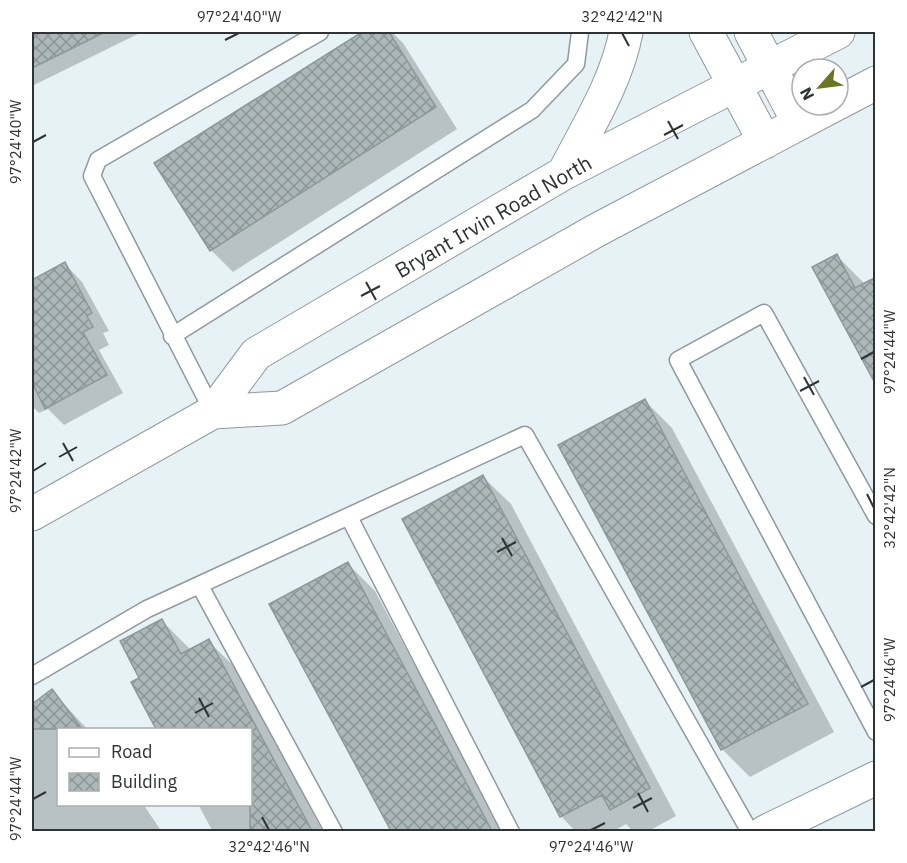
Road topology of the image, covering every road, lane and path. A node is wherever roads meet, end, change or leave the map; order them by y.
1 (320, 32) edge
2 (580, 32) edge
3 (626, 32) edge
4 (706, 32) edge
5 (751, 32) edge
6 (838, 32) edge
7 (768, 66) junction
8 (734, 83) junction
9 (876, 83) edge
10 (850, 97) edge
11 (811, 117) edge
12 (799, 123) junction
13 (765, 142) junction
14 (564, 173) junction
15 (172, 336) junction
16 (213, 412) junction
17 (32, 514) edge
18 (876, 516) edge
19 (349, 517) junction
20 (200, 586) junction
21 (32, 676) edge
22 (876, 732) edge
23 (876, 778) edge
24 (334, 831) edge
25 (511, 831) edge
26 (750, 831) edge
27 (765, 831) edge

1 - 15 lane
2 - 15 lane
3 - 14 main road
4 - 8 main road
5 - 7 main road
6 - 7 main road
7 - 8 main road, Bryant Irvin Road North
7 - 12 main road
8 - 13 main road
8 - 14 main road, Bryant Irvin Road North
9 - 10 main road
11 - 12 main road
12 - 13 main road, Bryant Irvin Road North
13 - 16 main road, Bryant Irvin Road North
14 - 16 main road, Bryant Irvin Road North
15 - 16 lane
16 - 17 main road, Bryant Irvin Road North
18 - 22 lane
19 - 20 lane
19 - 25 lane
19 - 26 lane
20 - 21 lane
20 - 24 lane
23 - 27 main road

